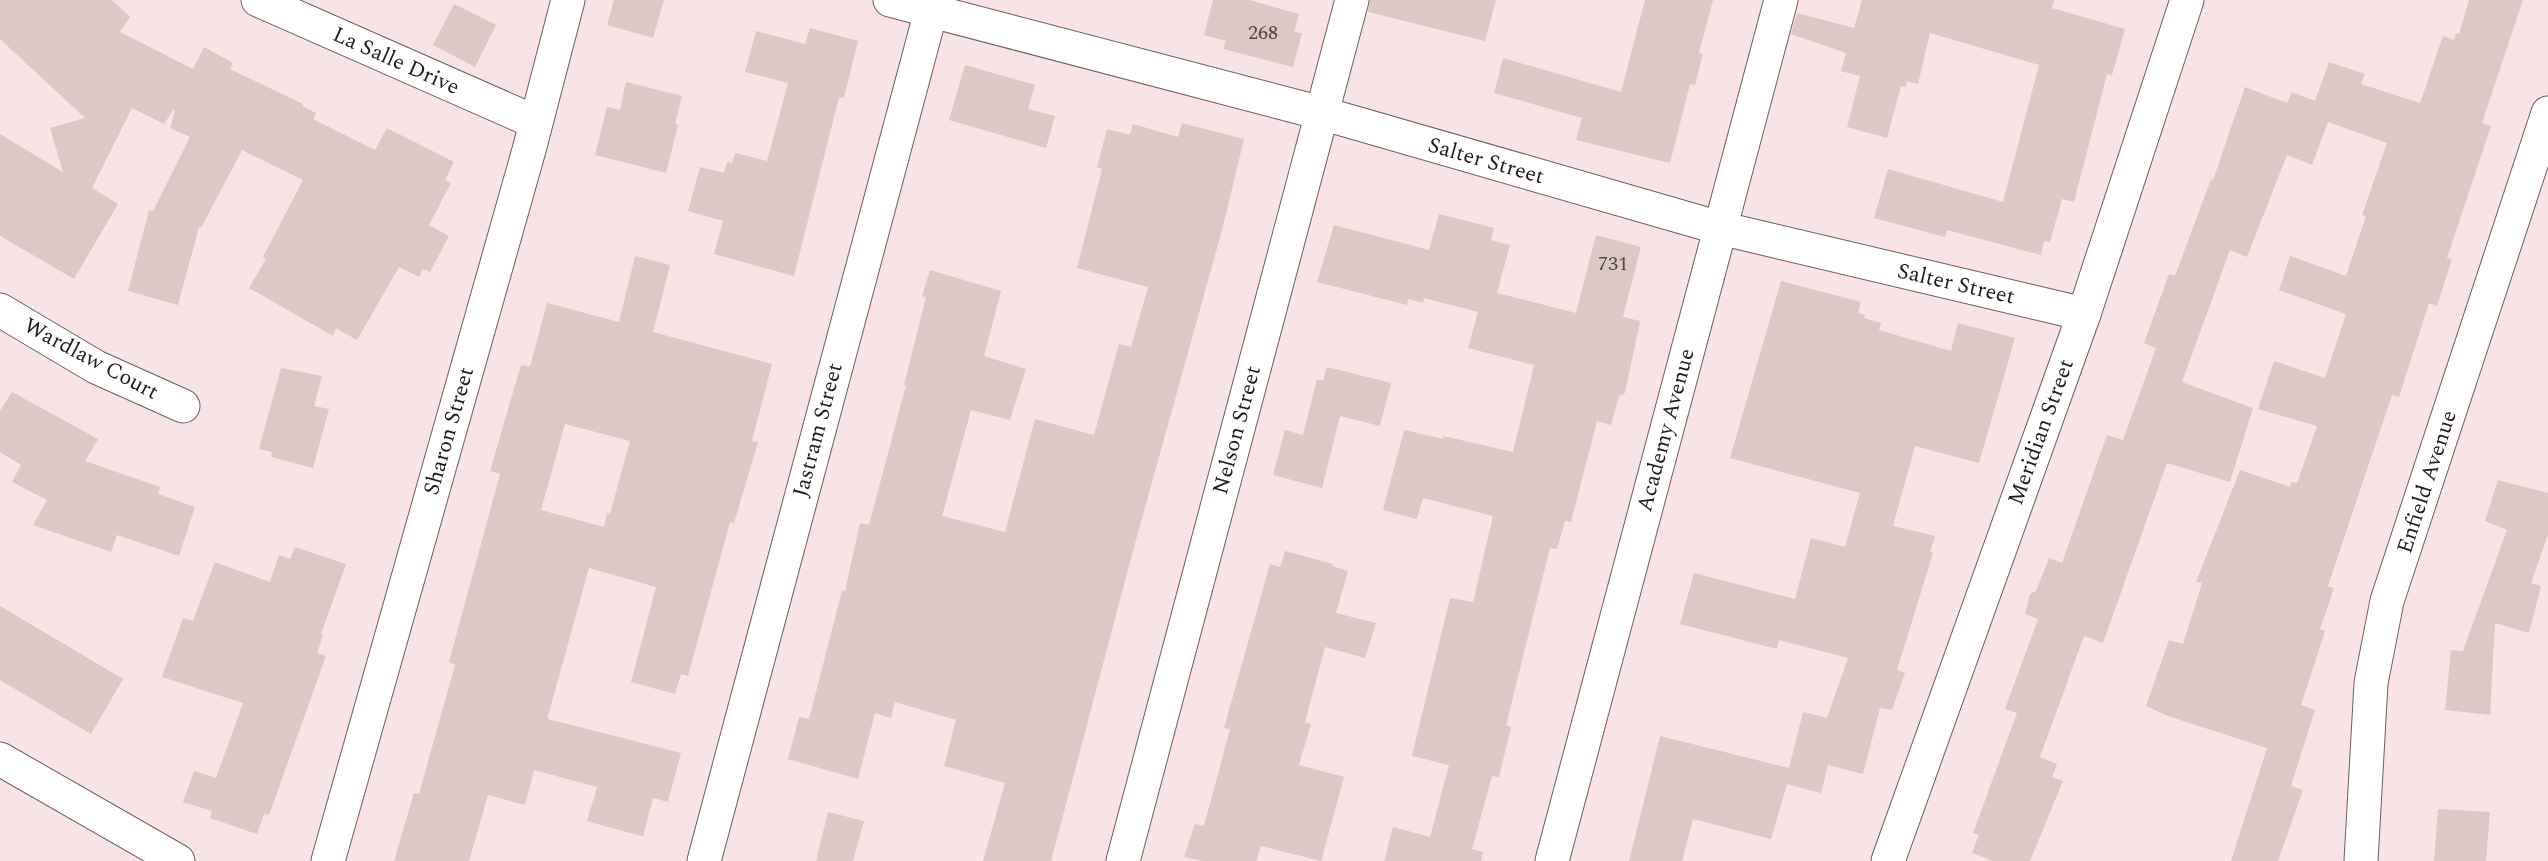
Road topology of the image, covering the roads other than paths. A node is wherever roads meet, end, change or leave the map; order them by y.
1 (258, 0) edge
2 (568, 0) edge
3 (890, 0) edge
4 (1352, 0) edge
5 (1781, 0) edge
6 (2187, 0) edge
7 (932, 5) edge
8 (1321, 113) junction
9 (2548, 113) edge
10 (535, 122) junction
11 (1720, 228) junction
12 (0, 310) edge
13 (2084, 314) junction
14 (183, 406) dead end
15 (0, 759) edge
16 (178, 861) edge
17 (328, 861) edge
18 (704, 861) edge
19 (1123, 861) edge
20 (1552, 861) edge
21 (1887, 861) edge
22 (2361, 861) edge

1 - 10 street, La Salle Drive
2 - 10 street, Sharon Street
3 - 7 street, Salter Street
4 - 8 street, Nelson Street
5 - 11 street, Academy Avenue
6 - 13 street, Meridian Street
7 - 8 street, Salter Street
7 - 18 street, Jastram Street
8 - 11 street, Salter Street
8 - 19 street, Nelson Street
9 - 22 street, Enfield Avenue
10 - 17 street, Sharon Street
11 - 13 street, Salter Street
11 - 20 street, Academy Avenue
12 - 14 street, Wardlaw Court
13 - 21 street, Meridian Street
15 - 16 street

